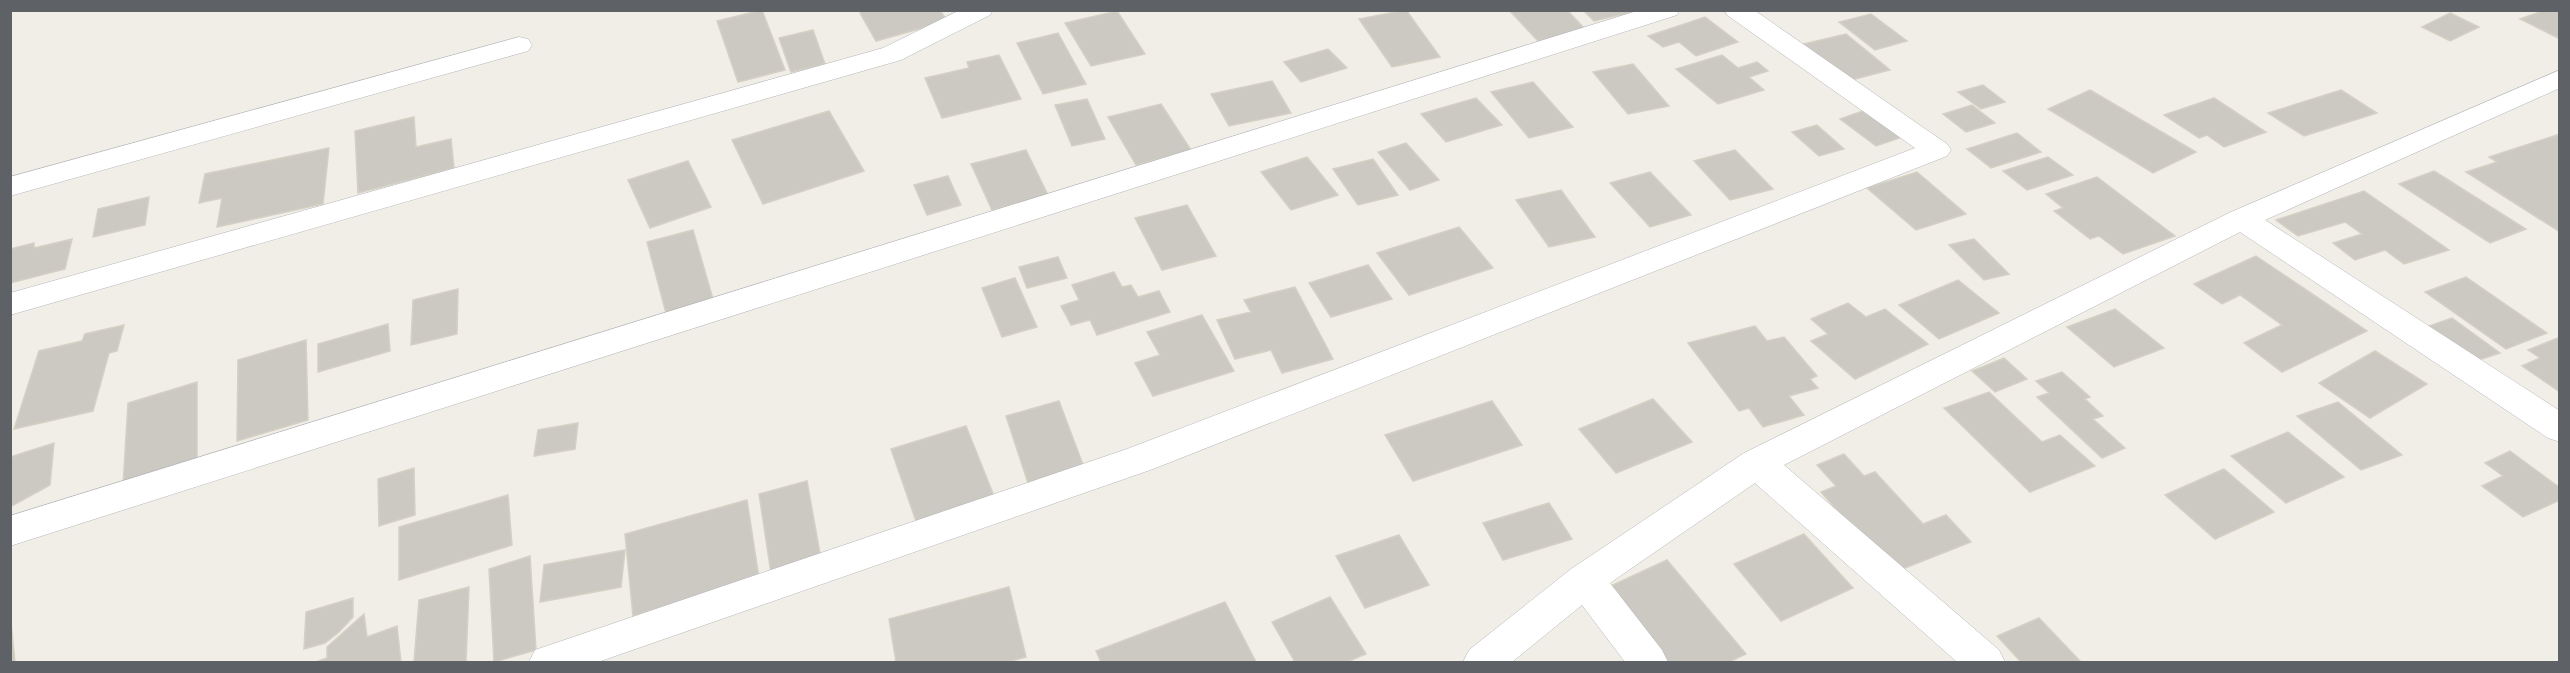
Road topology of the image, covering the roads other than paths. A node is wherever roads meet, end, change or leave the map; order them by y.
1 (981, 10) edge
2 (1668, 10) edge
3 (1736, 10) edge
4 (519, 45) dead end
5 (2559, 78) edge
6 (10, 187) edge
7 (2242, 219) junction
8 (10, 304) edge
9 (2559, 429) edge
10 (1757, 463) junction
11 (10, 531) edge
12 (1585, 580) junction
13 (549, 663) edge
14 (1483, 663) edge
15 (1648, 663) edge
16 (1985, 663) edge

1 - 8 street
2 - 11 street
3 - 13 street
4 - 6 street
5 - 7 street
7 - 9 street
7 - 10 street
10 - 12 street
10 - 16 street
12 - 14 street
12 - 15 street

